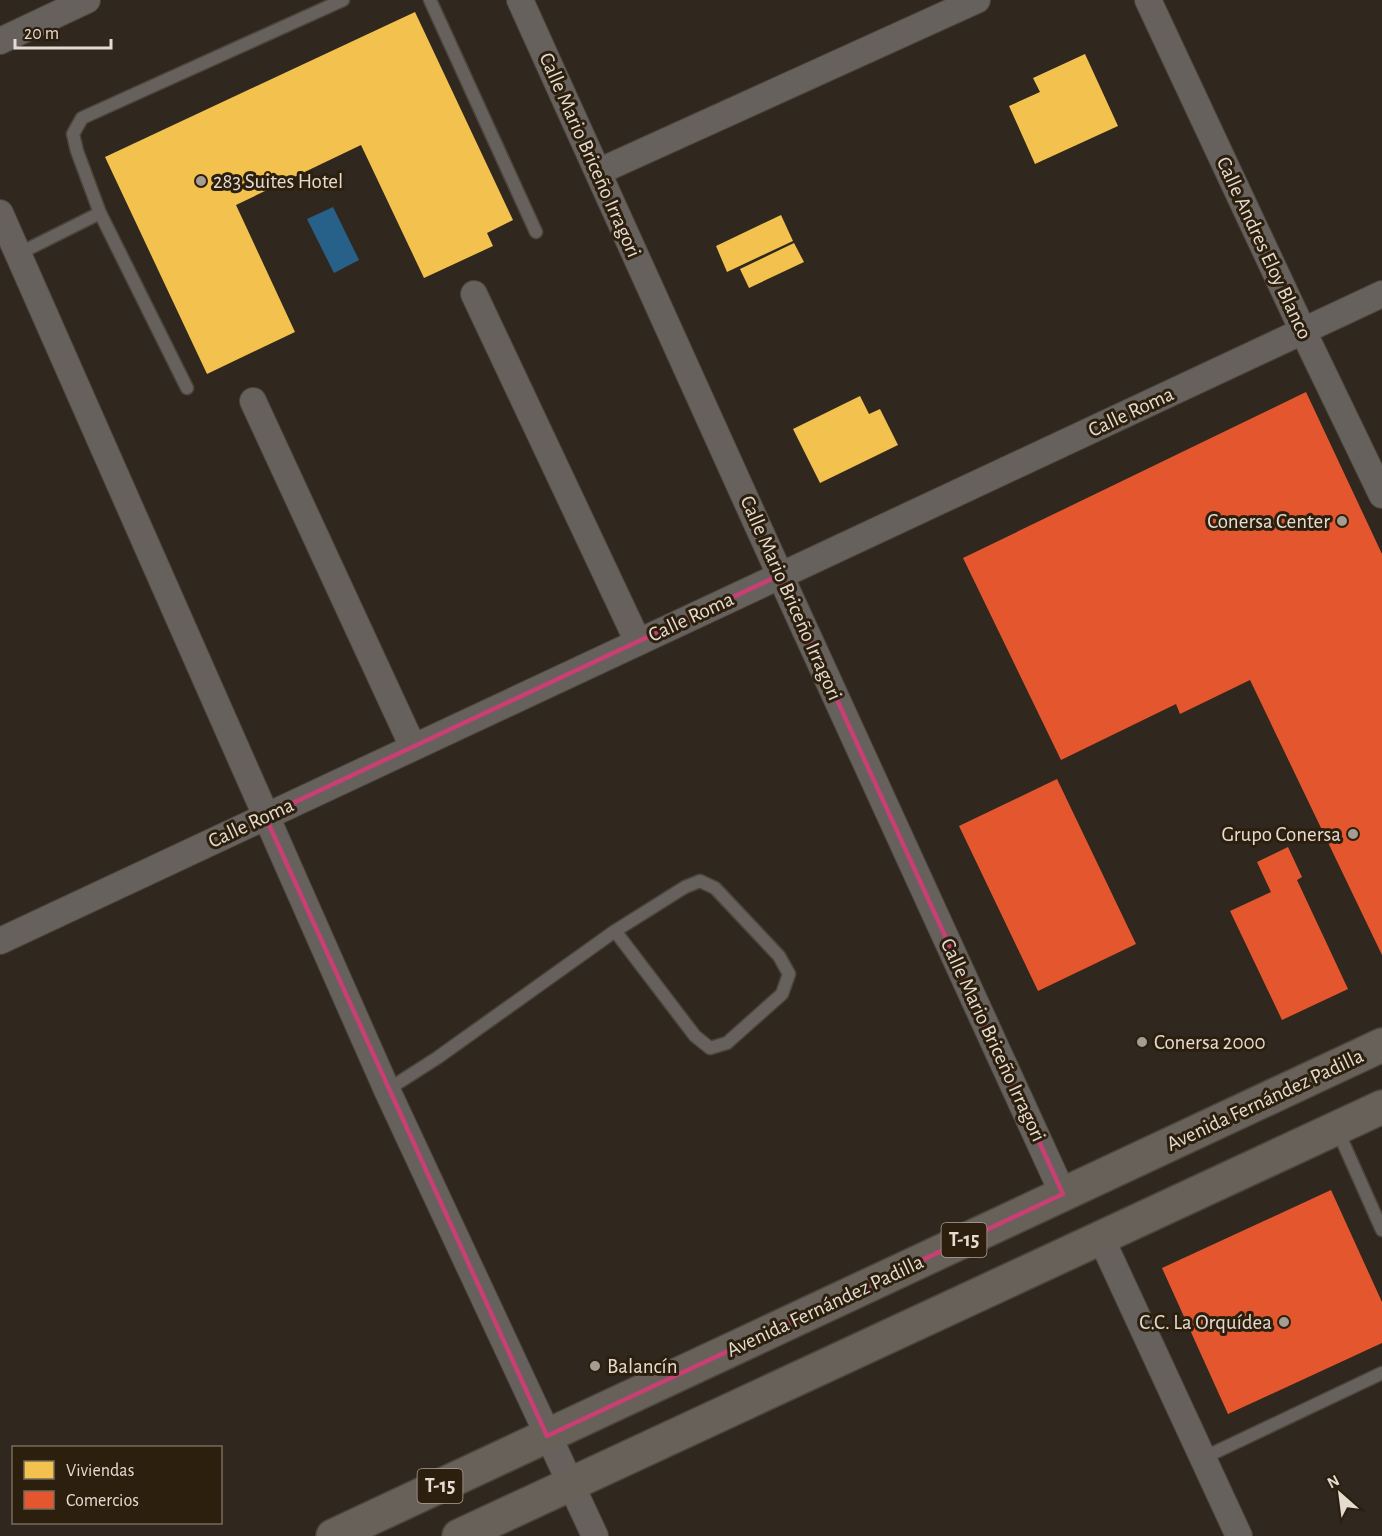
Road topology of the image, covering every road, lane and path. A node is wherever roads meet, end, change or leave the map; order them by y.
1 (87, 0) edge
2 (343, 0) edge
3 (430, 0) edge
4 (520, 0) edge
5 (977, 0) edge
6 (1148, 0) edge
7 (0, 40) edge
8 (598, 172) junction
9 (0, 213) edge
10 (100, 213) junction
11 (536, 232) dead end
12 (18, 254) junction
13 (474, 294) dead end
14 (1382, 294) edge
15 (1303, 331) junction
16 (187, 388) dead end
17 (253, 401) dead end
18 (1382, 495) edge
19 (780, 575) junction
20 (638, 642) junction
21 (413, 747) junction
22 (265, 816) junction
23 (615, 932) junction
24 (0, 941) edge
25 (1382, 1045) edge
26 (387, 1090) junction
27 (1382, 1107) edge
28 (1337, 1128) junction
29 (1064, 1194) junction
30 (1382, 1230) edge
31 (1101, 1238) junction
32 (1382, 1373) edge
33 (547, 1436) junction
34 (1203, 1458) junction
35 (571, 1484) junction
36 (333, 1536) edge
37 (459, 1536) edge
38 (595, 1536) edge
39 (1239, 1536) edge

1 - 7 street
2 - 10 lane
3 - 11 lane
4 - 8 street, Calle Mario Briceño Irragori
5 - 8 street
6 - 15 street, Calle Andres Eloy Blanco
8 - 19 street, Calle Mario Briceño Irragori
9 - 12 street
10 - 12 lane
10 - 16 lane
12 - 22 street
13 - 20 street
14 - 15 street, Calle Roma
15 - 18 street, Calle Andres Eloy Blanco
15 - 19 street, Calle Roma
17 - 21 street
19 - 20 street, Calle Roma
19 - 29 street, Calle Mario Briceño Irragori
20 - 21 street, Calle Roma
21 - 22 street, Calle Roma
22 - 24 street, Calle Roma
22 - 26 street
23 - 23 lane
23 - 26 lane
25 - 29 main road, Avenida Fernández Padilla / T-15
26 - 33 street
27 - 28 main road, T-15
28 - 30 lane
28 - 31 main road, T-15
29 - 33 main road, Avenida Fernández Padilla / T-15
31 - 34 street
31 - 35 main road, T-15
32 - 34 lane
33 - 35 street
33 - 36 main road, Avenida Fernández Padilla / T-15
34 - 39 street
35 - 37 main road, T-15
35 - 38 street

